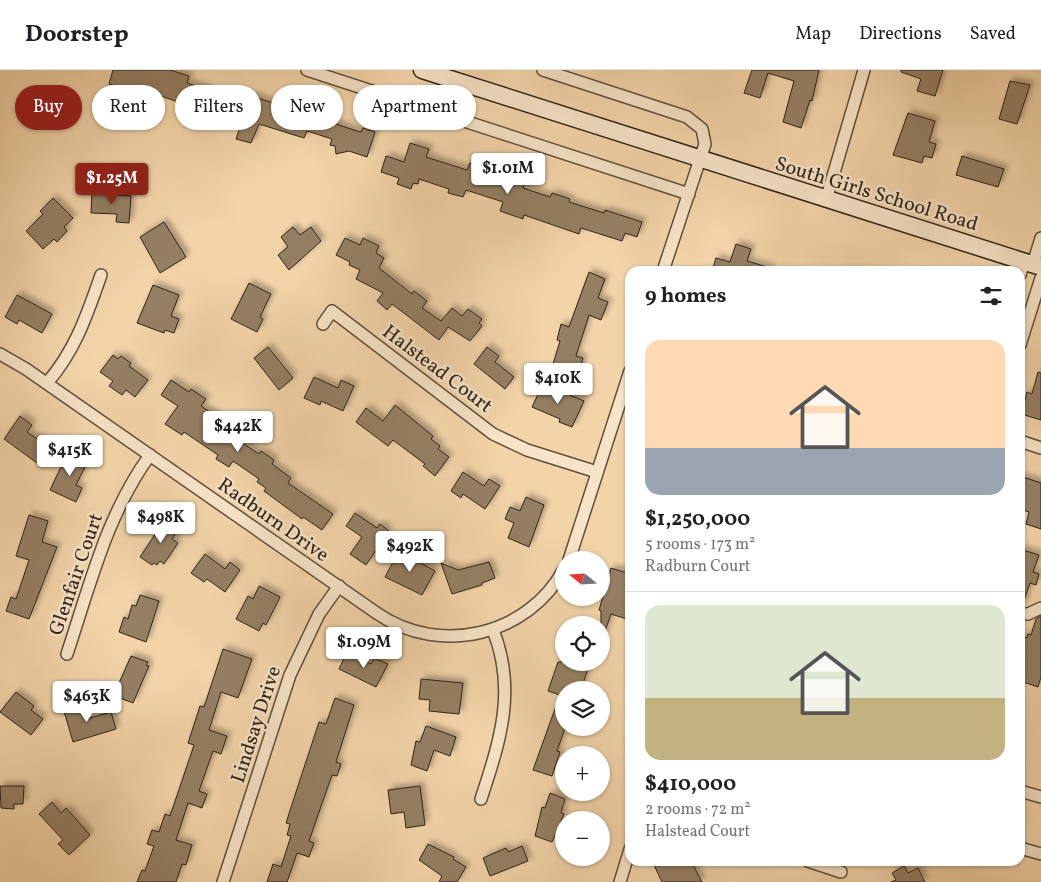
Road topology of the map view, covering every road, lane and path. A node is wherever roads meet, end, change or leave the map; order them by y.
1 (307, 70) edge
2 (422, 70) edge
3 (542, 70) edge
4 (864, 70) edge
5 (700, 160) junction
6 (689, 194) junction
7 (826, 200) junction
8 (1041, 238) edge
9 (665, 266) edge
10 (1023, 266) edge
11 (1032, 269) edge
12 (101, 275) dead end
13 (1025, 313) edge
14 (322, 324) dead end
15 (0, 354) edge
16 (47, 383) junction
17 (625, 386) edge
18 (1025, 443) edge
19 (1041, 448) edge
20 (150, 455) junction
21 (597, 472) junction
22 (572, 551) edge
23 (555, 582) edge
24 (339, 586) junction
25 (1041, 608) edge
26 (1025, 614) edge
27 (493, 630) junction
28 (67, 654) dead end
29 (1025, 793) edge
30 (1041, 798) edge
31 (481, 799) dead end
32 (1025, 849) edge
33 (1041, 854) edge
34 (625, 866) edge
35 (823, 866) edge
36 (841, 872) dead end
37 (223, 882) edge
38 (620, 882) edge

1 - 6 street
2 - 5 main road, South Girls School Road
3 - 5 street
4 - 7 street
5 - 6 street
5 - 7 main road, South Girls School Road
6 - 9 street
7 - 10 main road, South Girls School Road
8 - 11 street
11 - 13 street
12 - 16 street
14 - 21 street, Halstead Court
15 - 16 street, Radburn Drive
16 - 20 street, Radburn Drive
17 - 21 street
18 - 19 street
20 - 24 street, Radburn Drive
20 - 28 street, Glenfair Court
21 - 22 street
23 - 27 street, Radburn Drive
24 - 27 street, Radburn Drive
24 - 37 street, Lindsay Drive
25 - 26 street
27 - 31 street
29 - 30 street
32 - 33 street
34 - 38 street
35 - 36 street

